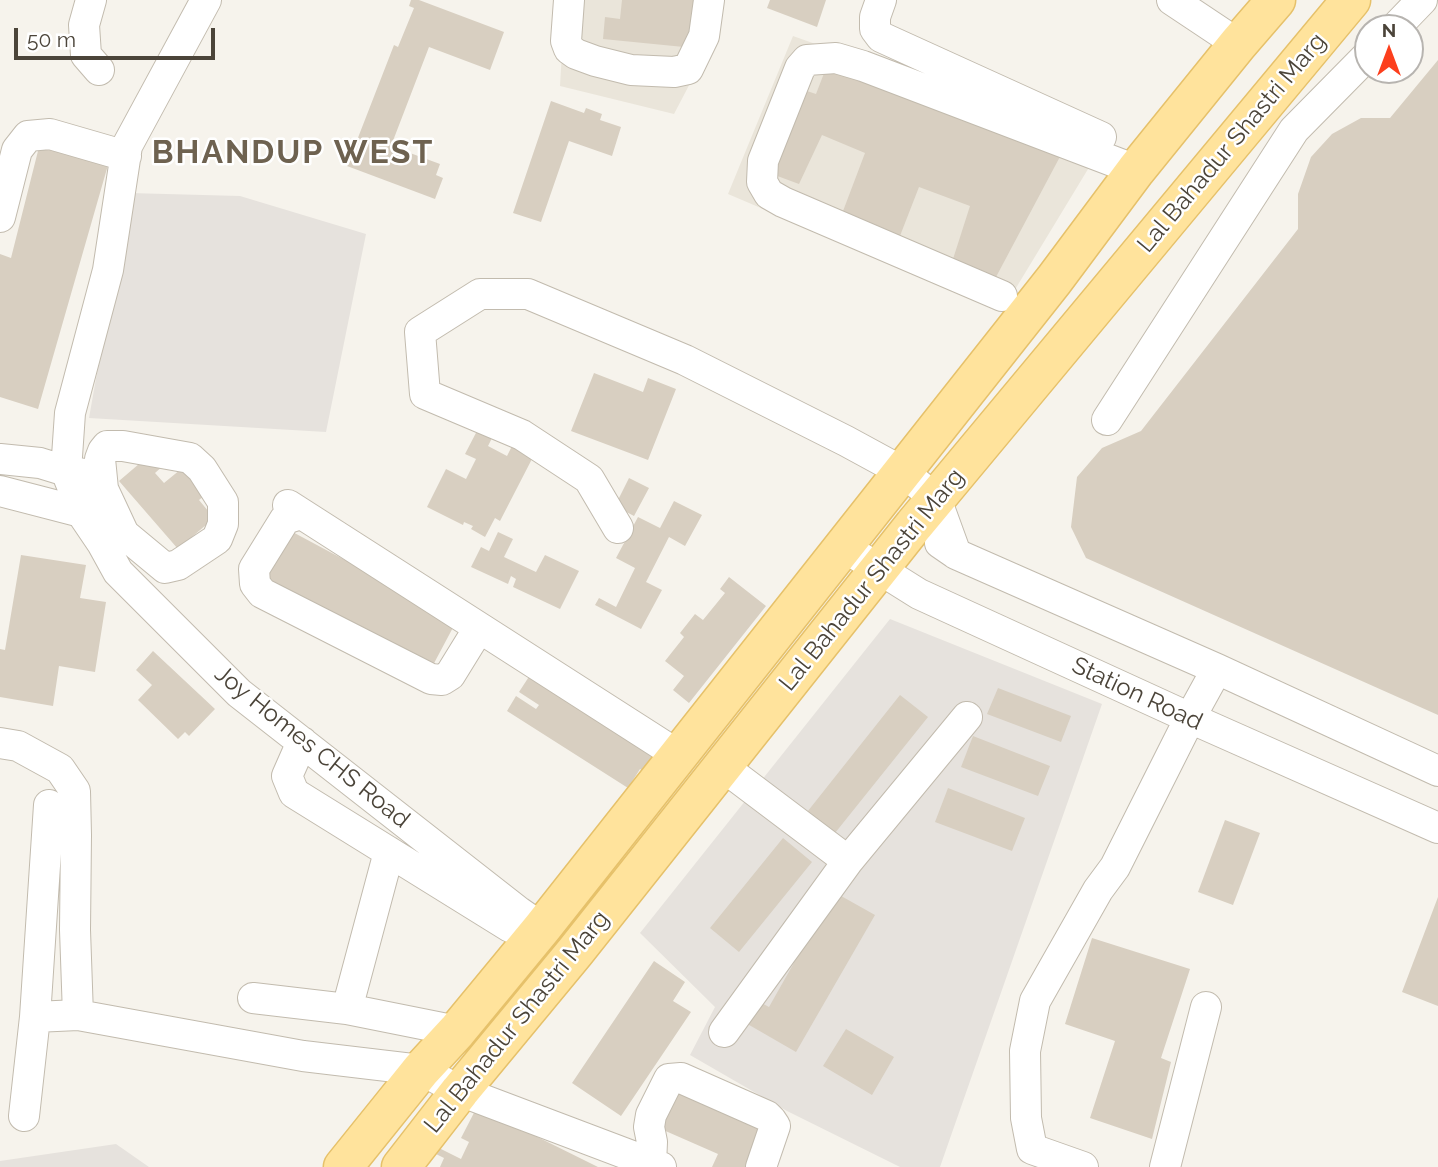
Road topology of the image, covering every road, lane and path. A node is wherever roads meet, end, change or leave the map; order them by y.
1 (91, 0) edge
2 (206, 0) edge
3 (569, 0) edge
4 (709, 0) edge
5 (881, 0) edge
6 (1172, 0) edge
7 (1276, 0) edge
8 (1351, 0) edge
9 (1422, 0) edge
10 (1408, 14) edge
11 (1237, 44) junction
12 (1354, 69) edge
13 (99, 70) dead end
14 (119, 154) junction
15 (1141, 164) junction
16 (0, 217) edge
17 (1002, 296) dead end
18 (82, 298) dead end
19 (1107, 420) dead end
20 (0, 459) edge
21 (66, 471) junction
22 (903, 472) junction
23 (102, 479) junction
24 (0, 491) edge
25 (925, 512) junction
26 (618, 528) dead end
27 (118, 543) junction
28 (844, 547) junction
29 (879, 569) junction
30 (479, 628) junction
31 (1217, 669) junction
32 (967, 717) dead end
33 (1189, 718) junction
34 (0, 743) edge
35 (302, 743) junction
36 (678, 755) junction
37 (722, 766) junction
38 (1438, 771) edge
39 (49, 806) dead end
40 (1438, 828) edge
41 (389, 852) junction
42 (848, 861) junction
43 (536, 935) junction
44 (253, 998) dead end
45 (1206, 1007) dead end
46 (347, 1009) junction
47 (78, 1016) junction
48 (35, 1017) junction
49 (457, 1031) junction
50 (724, 1032) dead end
51 (421, 1070) junction
52 (460, 1091) junction
53 (24, 1116) dead end
54 (656, 1166) edge
55 (343, 1167) edge
56 (401, 1167) edge
57 (761, 1167) edge
58 (1083, 1167) edge
59 (1165, 1167) edge

1 - 13 street
2 - 14 street
3 - 4 street
5 - 15 street
6 - 11 street
7 - 11 main road, Lal Bahadur Shastri Marg
8 - 25 main road, Lal Bahadur Shastri Marg
9 - 10 street
11 - 15 main road, Lal Bahadur Shastri Marg
12 - 19 street
14 - 16 street
14 - 18 street
14 - 21 street
15 - 17 street
15 - 22 main road, Lal Bahadur Shastri Marg
20 - 21 street
21 - 23 street
21 - 27 street
22 - 25 street
22 - 26 street
22 - 28 main road, Lal Bahadur Shastri Marg
23 - 27 street
23 - 27 street
24 - 27 street
25 - 29 main road, Lal Bahadur Shastri Marg
25 - 31 street
27 - 35 street, Joy Homes CHS Road
28 - 29 street, Station Road
28 - 36 main road, Lal Bahadur Shastri Marg
29 - 33 street, Station Road
29 - 37 main road, Lal Bahadur Shastri Marg
30 - 30 street
30 - 36 street
31 - 33 street
31 - 38 street
32 - 42 street
33 - 40 street, Station Road
33 - 58 street
34 - 47 street
35 - 41 street
35 - 43 street, Joy Homes CHS Road
36 - 43 main road, Lal Bahadur Shastri Marg
37 - 42 street
37 - 52 main road, Lal Bahadur Shastri Marg
39 - 48 street
41 - 43 street
41 - 46 street
42 - 50 street
43 - 49 main road, Lal Bahadur Shastri Marg
44 - 46 street
45 - 59 street
46 - 49 street
47 - 48 street
47 - 51 street
48 - 53 street
49 - 51 main road, Lal Bahadur Shastri Marg
51 - 52 street
51 - 55 main road, Lal Bahadur Shastri Marg
52 - 54 street
52 - 56 main road, Lal Bahadur Shastri Marg
54 - 57 street

